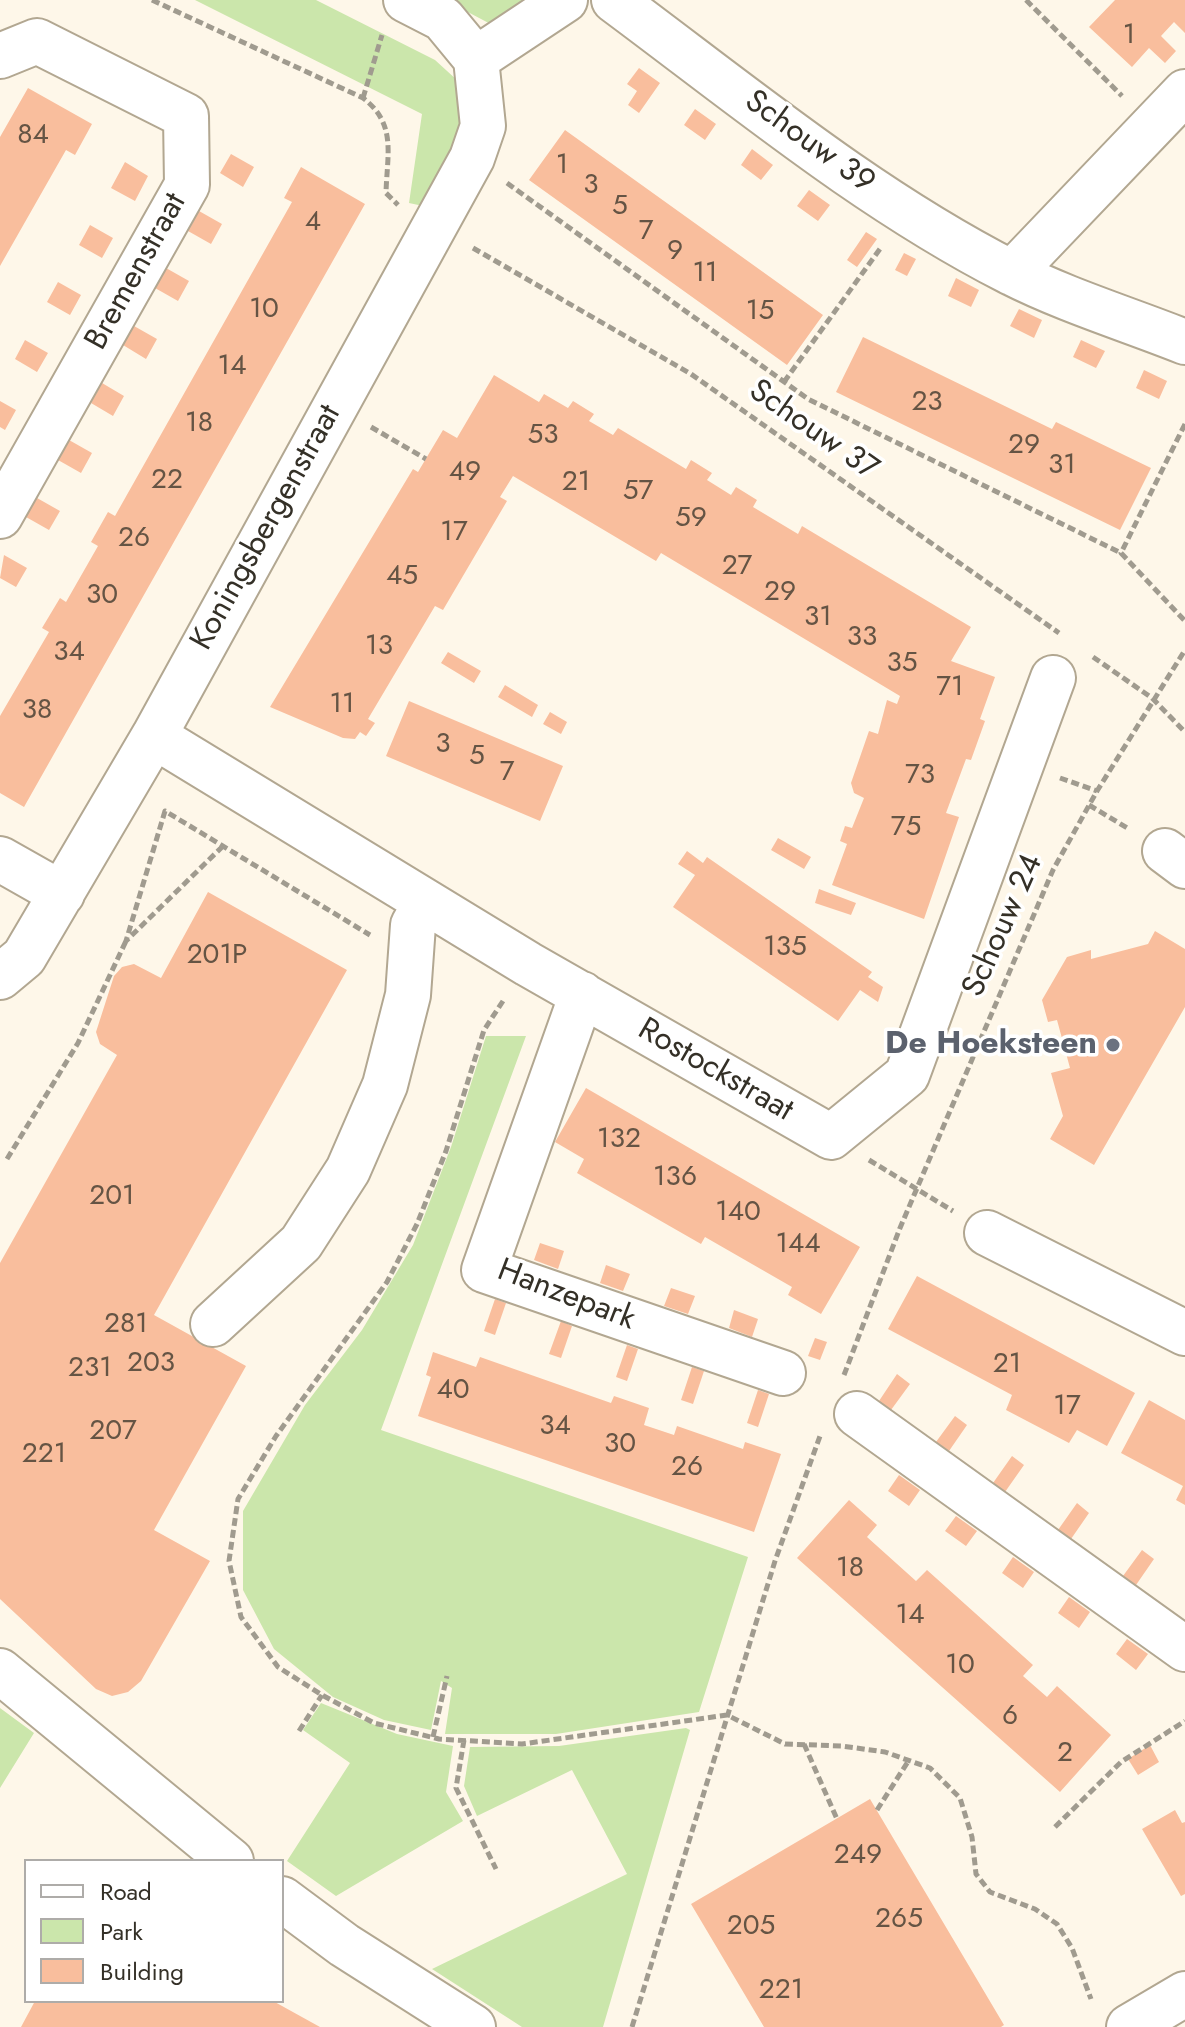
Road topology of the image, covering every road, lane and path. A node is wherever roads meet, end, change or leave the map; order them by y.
1 (152, 0) edge
2 (565, 0) edge
3 (614, 0) edge
4 (1026, 0) edge
5 (395, 14) edge
6 (0, 56) edge
7 (476, 59) junction
8 (1185, 92) edge
9 (363, 98) junction
10 (1151, 125) junction
11 (472, 158) junction
12 (907, 212) junction
13 (433, 225) junction
14 (1012, 273) junction
15 (1185, 342) edge
16 (784, 382) junction
17 (334, 406) junction
18 (1185, 424) edge
19 (426, 459) dead end
20 (0, 516) edge
21 (1121, 553) junction
22 (1185, 621) edge
23 (1064, 637) dead end
24 (1185, 650) edge
25 (1090, 654) dead end
26 (1053, 678) dead end
27 (1152, 698) junction
28 (1185, 732) edge
29 (154, 736) junction
30 (223, 846) junction
31 (0, 859) edge
32 (62, 894) junction
33 (426, 902) junction
34 (126, 941) junction
35 (411, 948) junction
36 (528, 964) junction
37 (0, 977) edge
38 (582, 994) junction
39 (7, 1159) dead end
40 (987, 1233) dead end
41 (213, 1324) dead end
42 (1185, 1333) edge
43 (783, 1373) dead end
44 (841, 1408) junction
45 (1185, 1649) edge
46 (0, 1671) edge
47 (447, 1676) dead end
48 (322, 1695) junction
49 (727, 1715) junction
50 (1185, 1721) edge
51 (299, 1731) dead end
52 (433, 1737) junction
53 (464, 1740) junction
54 (804, 1744) junction
55 (909, 1760) junction
56 (877, 1810) dead end
57 (837, 1819) dead end
58 (1055, 1827) dead end
59 (229, 1859) edge
60 (496, 1869) dead end
61 (284, 1900) edge
62 (1185, 1994) edge
63 (1091, 1999) dead end
64 (473, 2027) edge
65 (632, 2027) edge
66 (1129, 2027) edge

1 - 9 path
2 - 7 street
3 - 12 street, Schouw 39
4 - 10 path
5 - 7 street
5 - 9 path
6 - 20 street, Bremenstraat
7 - 11 street, Koningsbergenstraat
8 - 10 street
9 - 13 path, Schouw 37
10 - 14 street
11 - 13 street, Koningsbergenstraat
11 - 16 path
12 - 14 street, Schouw 39
12 - 16 path
13 - 17 street, Koningsbergenstraat
13 - 23 path, Schouw 37
14 - 15 street, Schouw 39
16 - 21 path
17 - 19 path
17 - 29 street, Koningsbergenstraat
18 - 21 path
21 - 22 path
24 - 27 path
25 - 27 path
26 - 38 street, Rostockstraat
27 - 28 path
27 - 44 path, Schouw 24
29 - 32 street, Koningsbergenstraat
29 - 33 street, Rostockstraat
30 - 34 path
30 - 34 path
30 - 35 path
31 - 32 street
32 - 37 street, Koningsbergenstraat
33 - 35 street
33 - 36 street, Rostockstraat
34 - 39 path
35 - 41 street
36 - 38 street, Rostockstraat
36 - 48 path
38 - 43 street, Hanzepark
40 - 42 street
44 - 45 street
44 - 49 path, Schouw 24
46 - 59 street
47 - 52 path
48 - 51 path
48 - 52 path
49 - 53 path
49 - 54 path
49 - 65 path, Schouw 24
50 - 58 path
52 - 53 path
53 - 60 path
54 - 55 path
54 - 57 path
55 - 56 path
55 - 63 path
61 - 64 street
62 - 66 street

